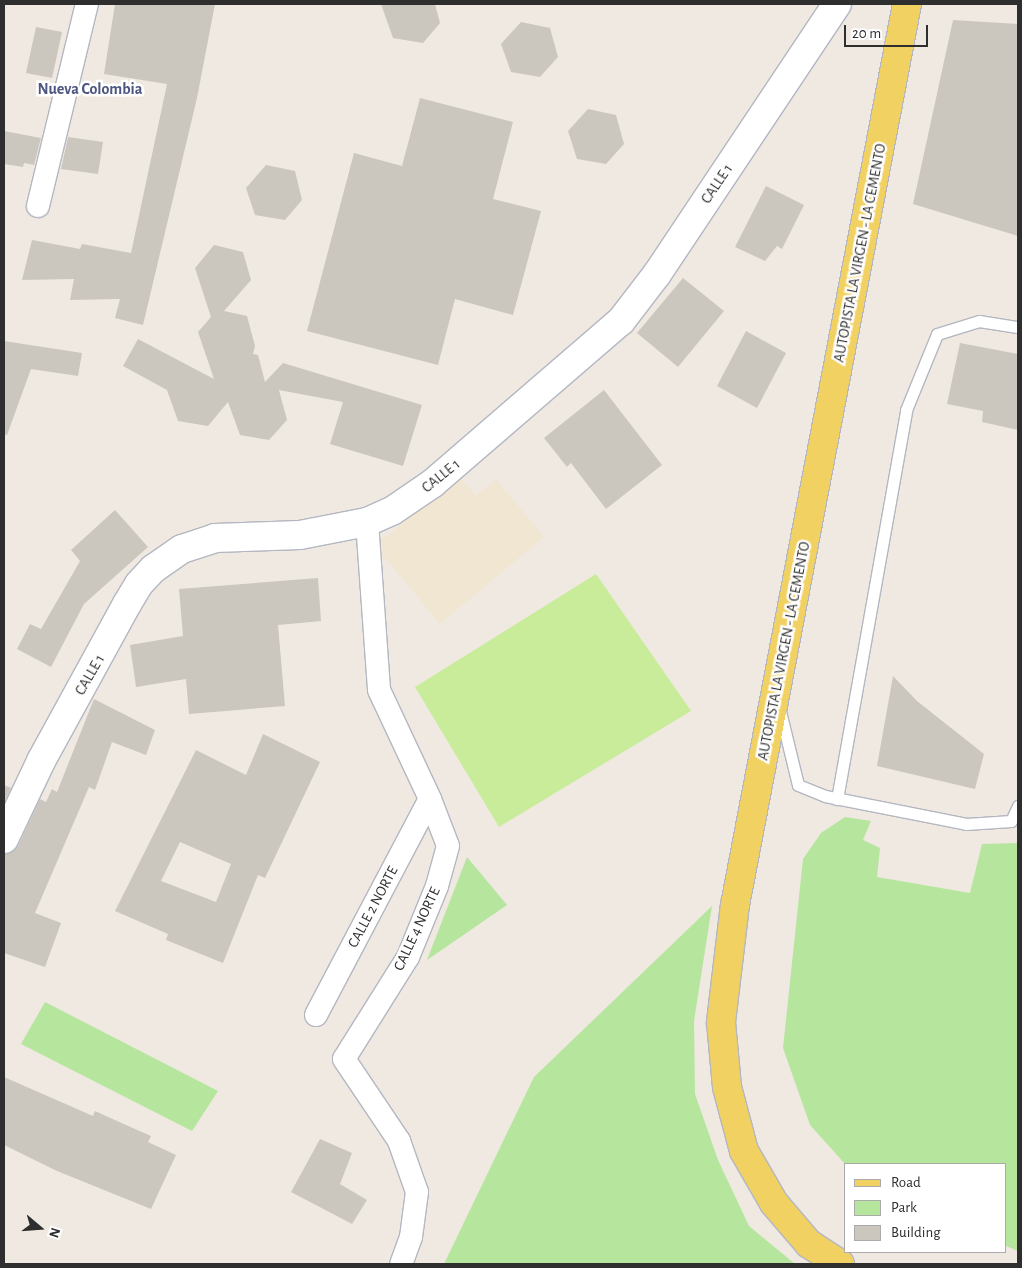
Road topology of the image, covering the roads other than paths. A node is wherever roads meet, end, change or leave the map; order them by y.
1 (87, 4) edge
2 (837, 4) edge
3 (907, 4) edge
4 (38, 206) dead end
5 (1018, 326) edge
6 (367, 522) junction
7 (776, 690) junction
8 (430, 799) junction
9 (837, 799) junction
10 (1018, 806) edge
11 (4, 839) edge
12 (316, 1015) dead end
13 (401, 1264) edge
14 (840, 1264) edge

1 - 4 street
2 - 6 street, CALLE 1
3 - 7 main road, AUTOPISTA LA VIRGEN - LA CEMENTO
5 - 9 lane
6 - 8 street
6 - 11 street, CALLE 1
7 - 9 lane
7 - 14 main road, AUTOPISTA LA VIRGEN - LA CEMENTO
8 - 12 street, CALLE 2 NORTE
8 - 13 street, CALLE 4 NORTE
9 - 10 lane

